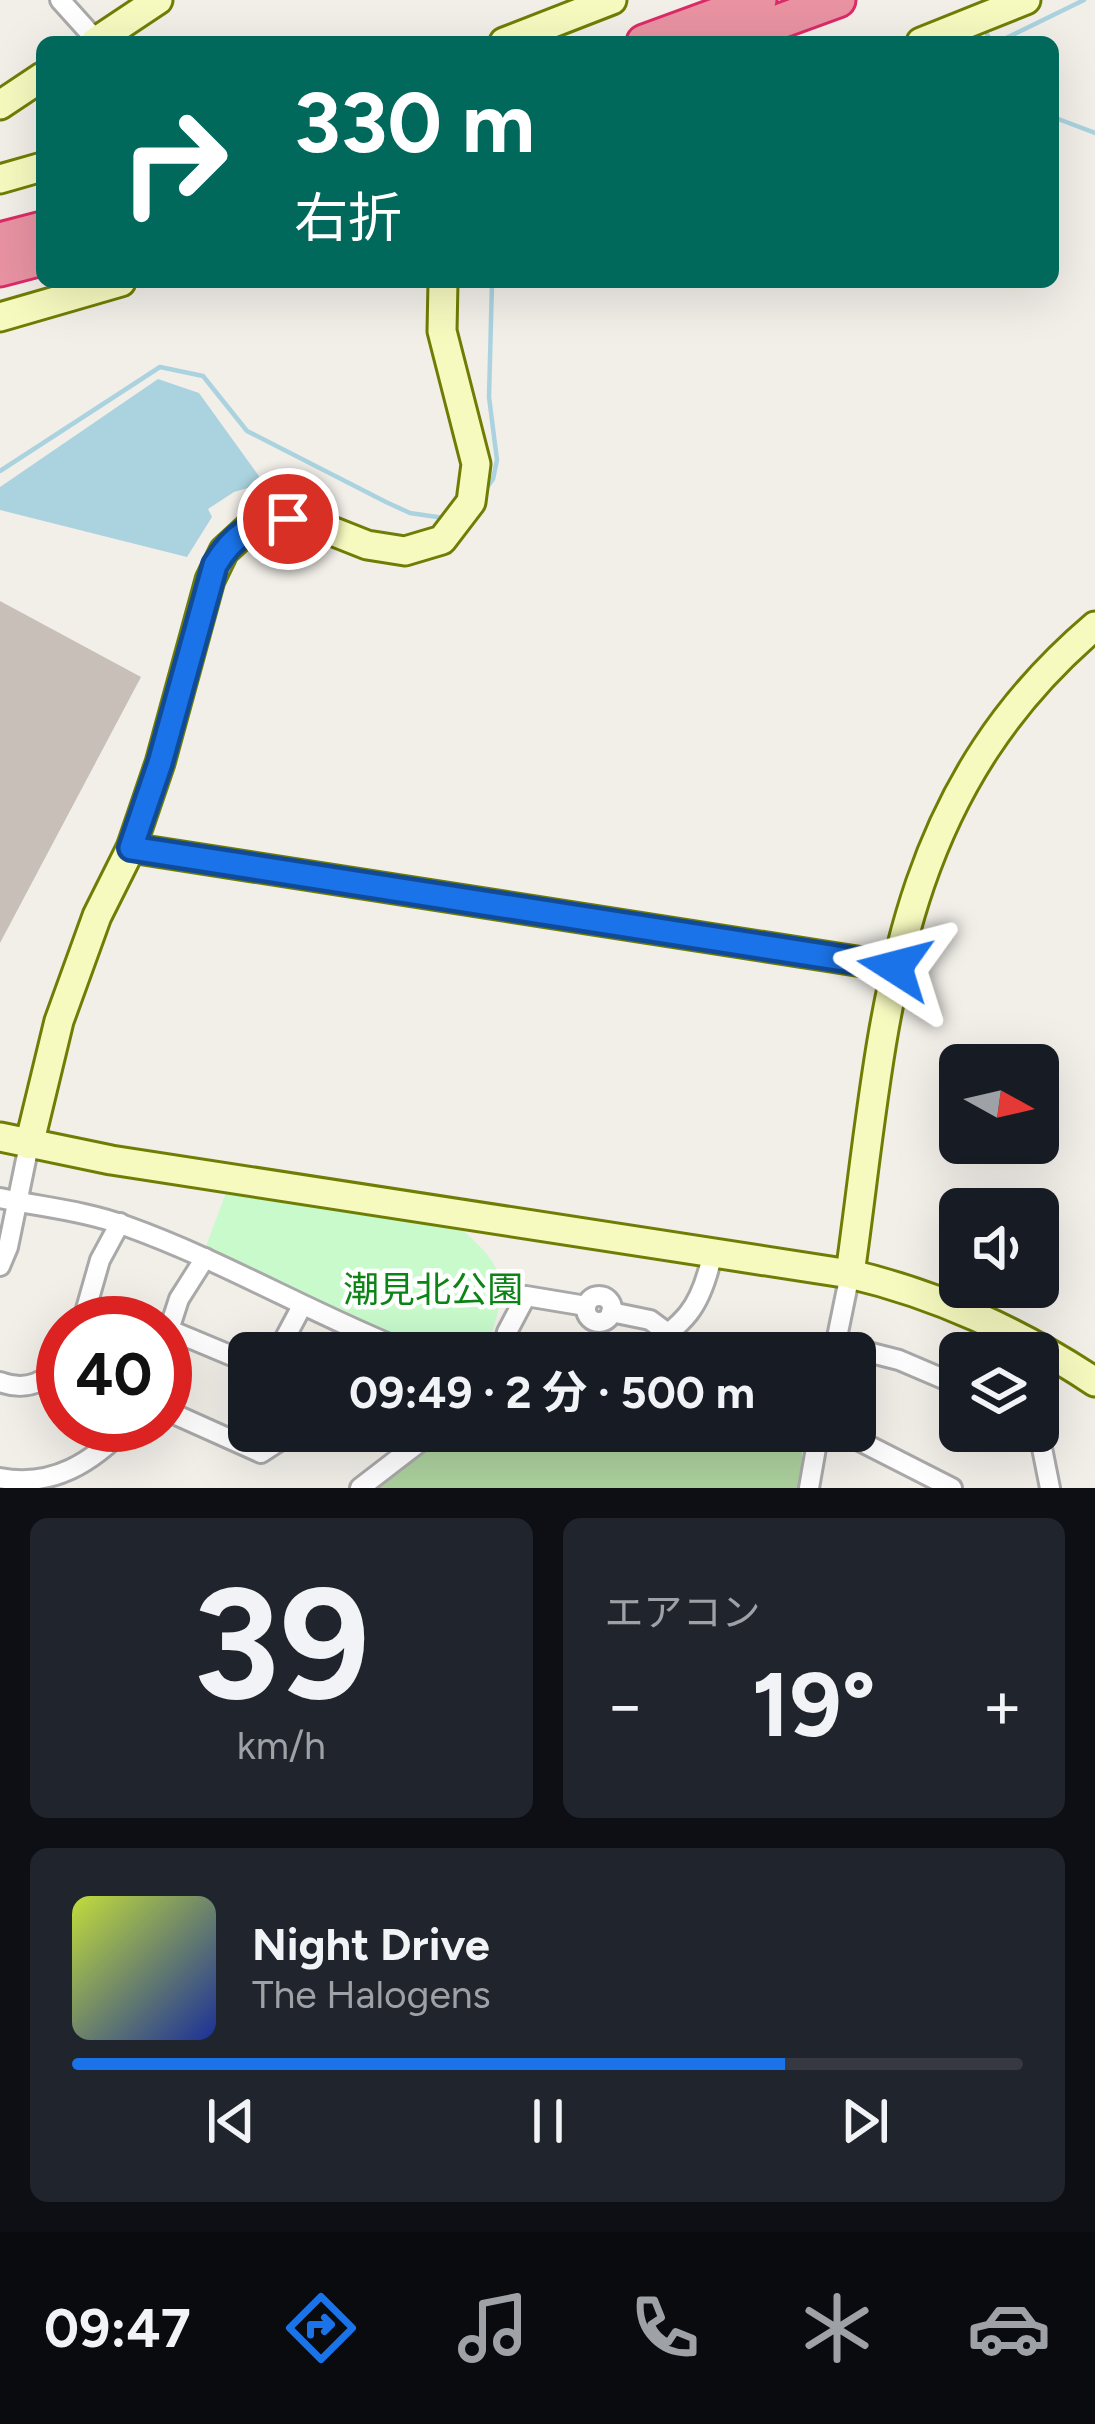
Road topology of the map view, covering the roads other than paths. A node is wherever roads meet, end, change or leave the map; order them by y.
1 (60, 0) edge
2 (158, 0) edge
3 (612, 0) edge
4 (759, 0) edge
5 (838, 0) edge
6 (1026, 0) edge
7 (91, 36) edge
8 (105, 36) edge
9 (519, 36) edge
10 (660, 36) edge
11 (739, 36) edge
12 (936, 36) edge
13 (36, 81) edge
14 (0, 105) edge
15 (36, 169) edge
16 (0, 179) edge
17 (36, 231) edge
18 (0, 241) edge
19 (36, 260) edge
20 (0, 269) edge
21 (100, 288) edge
22 (443, 288) edge
23 (0, 316) edge
24 (1095, 626) edge
25 (131, 848) junction
26 (895, 967) junction
27 (0, 1137) edge
28 (29, 1145) junction
29 (9, 1200) edge
30 (120, 1223) junction
31 (712, 1256) junction
32 (205, 1258) junction
33 (0, 1266) edge
34 (850, 1274) junction
35 (90, 1296) edge
36 (181, 1296) edge
37 (302, 1306) junction
38 (288, 1332) edge
39 (350, 1332) edge
40 (507, 1332) edge
41 (666, 1332) edge
42 (671, 1332) edge
43 (838, 1332) edge
44 (192, 1345) edge
45 (876, 1356) edge
46 (228, 1357) edge
47 (939, 1377) edge
48 (0, 1382) edge
49 (1095, 1382) edge
50 (36, 1384) edge
51 (192, 1422) edge
52 (228, 1438) edge
53 (876, 1449) edge
54 (100, 1452) edge
55 (407, 1452) edge
56 (815, 1452) edge
57 (1043, 1452) edge
58 (0, 1478) edge
59 (360, 1488) edge
60 (809, 1488) edge
61 (952, 1488) edge
62 (1050, 1488) edge

1 - 7 street
2 - 8 street
3 - 9 street
4 - 10 highway
5 - 11 highway
6 - 12 street
13 - 14 street
15 - 16 street
17 - 18 highway
19 - 20 highway
21 - 23 street
22 - 25 street
24 - 26 street
25 - 26 street
25 - 28 street
26 - 34 street
27 - 28 street
28 - 29 street
28 - 31 street
29 - 30 street
29 - 33 street
30 - 32 street
30 - 35 street
31 - 34 street
31 - 42 street
32 - 36 street
32 - 37 street
34 - 43 street
34 - 49 street
37 - 38 street
37 - 39 street
40 - 41 street
44 - 46 street
45 - 47 street
48 - 50 street
51 - 52 street
53 - 61 street
54 - 58 street
55 - 59 street
56 - 60 street
57 - 62 street

